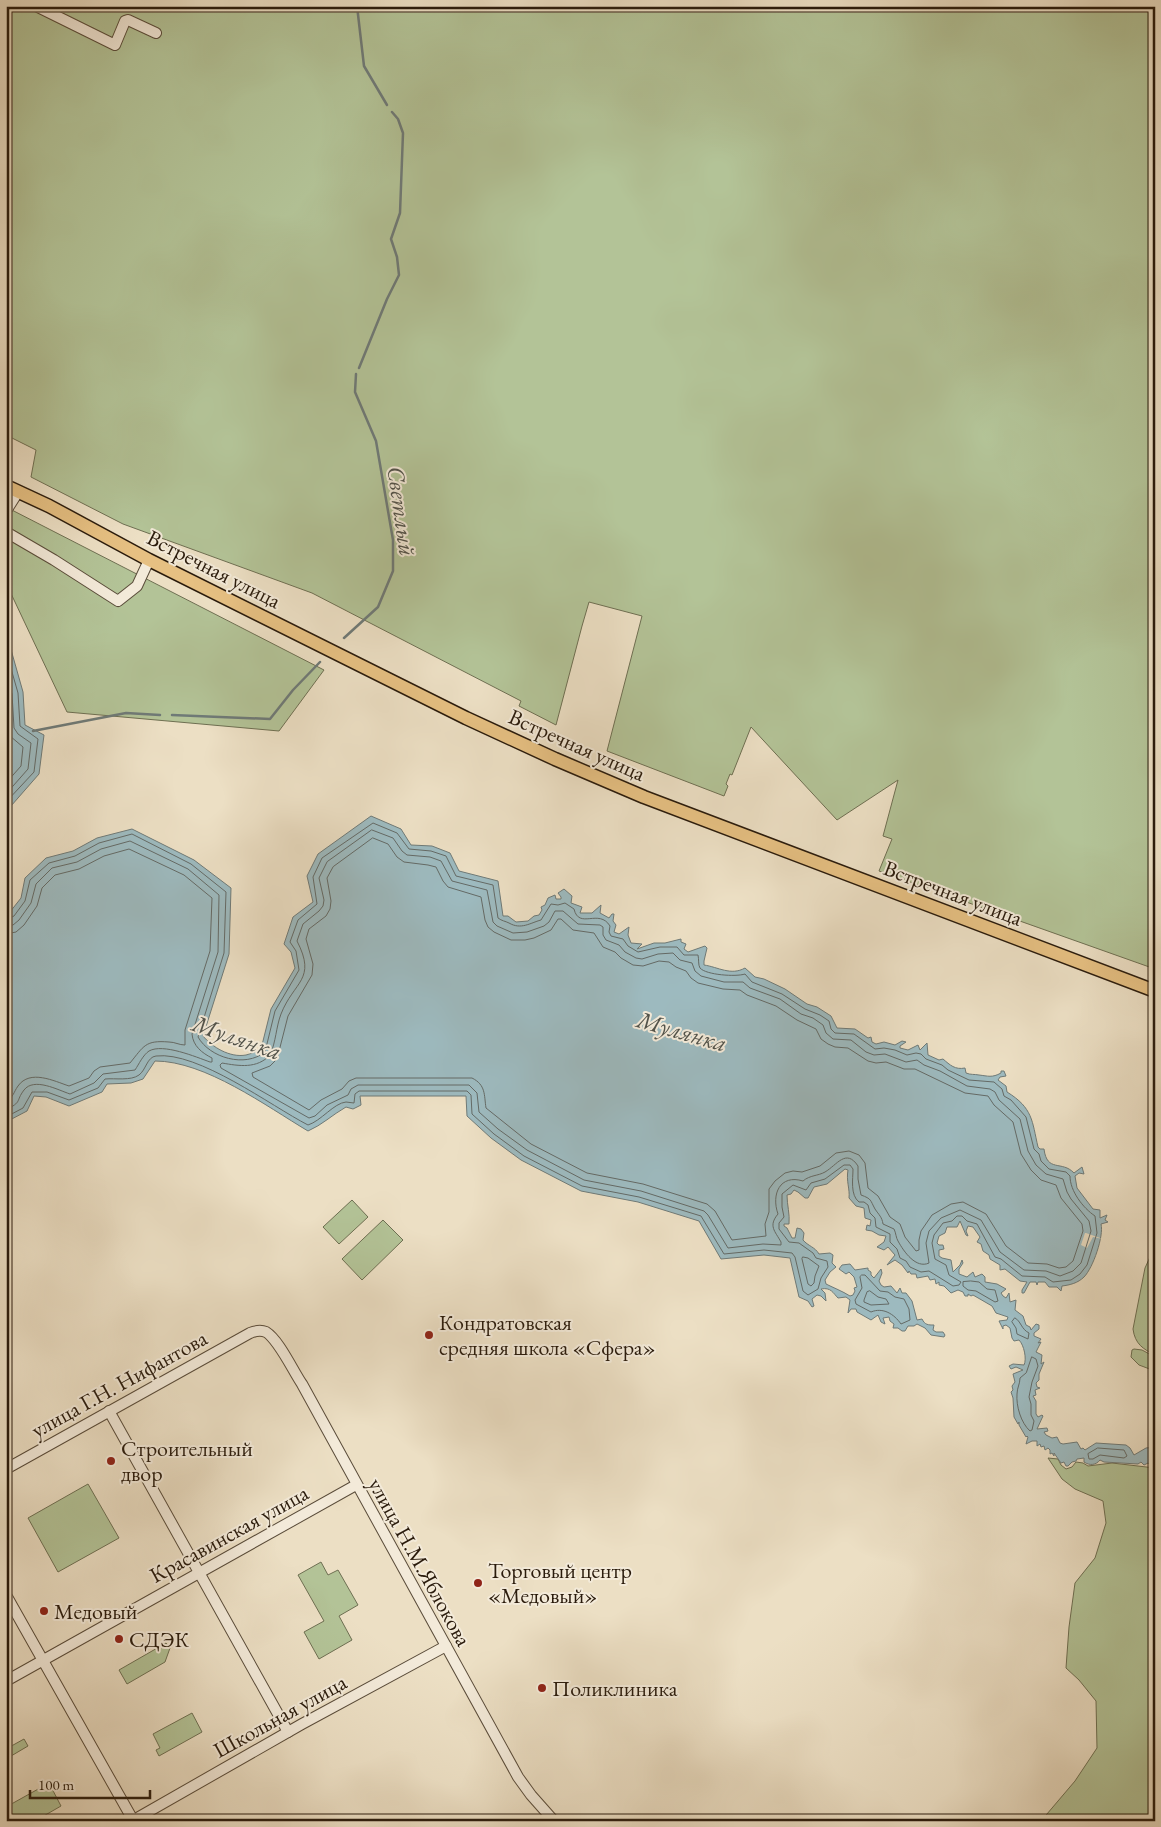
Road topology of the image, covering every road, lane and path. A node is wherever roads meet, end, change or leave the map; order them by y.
1 (36, 6) edge
2 (156, 33) dead end
3 (12, 489) edge
4 (6, 511) edge
5 (6, 532) edge
6 (149, 560) junction
7 (1155, 991) edge
8 (250, 1333) joint
9 (109, 1411) junction
10 (6, 1469) edge
11 (356, 1485) junction
12 (198, 1573) junction
13 (6, 1595) edge
14 (446, 1646) junction
15 (43, 1660) junction
16 (6, 1681) edge
17 (288, 1732) junction
18 (133, 1820) edge
19 (554, 1821) edge

1 - 2 street
3 - 4 street
3 - 6 main road, Встречная улица
5 - 6 street
6 - 7 main road, Встречная улица
8 - 9 street, улица Г.Н. Нифантова
8 - 11 street, улица Н.М.Яблокова
9 - 10 street, улица Г.Н. Нифантова
9 - 12 street
11 - 12 street, Красавинская улица
11 - 14 street, улица Н.М.Яблокова
12 - 15 street, Красавинская улица
12 - 17 street
13 - 15 street
14 - 17 street, Школьная улица
14 - 19 street, улица Н.М.Яблокова
15 - 16 street, Красавинская улица
15 - 18 street
17 - 18 street, Школьная улица

